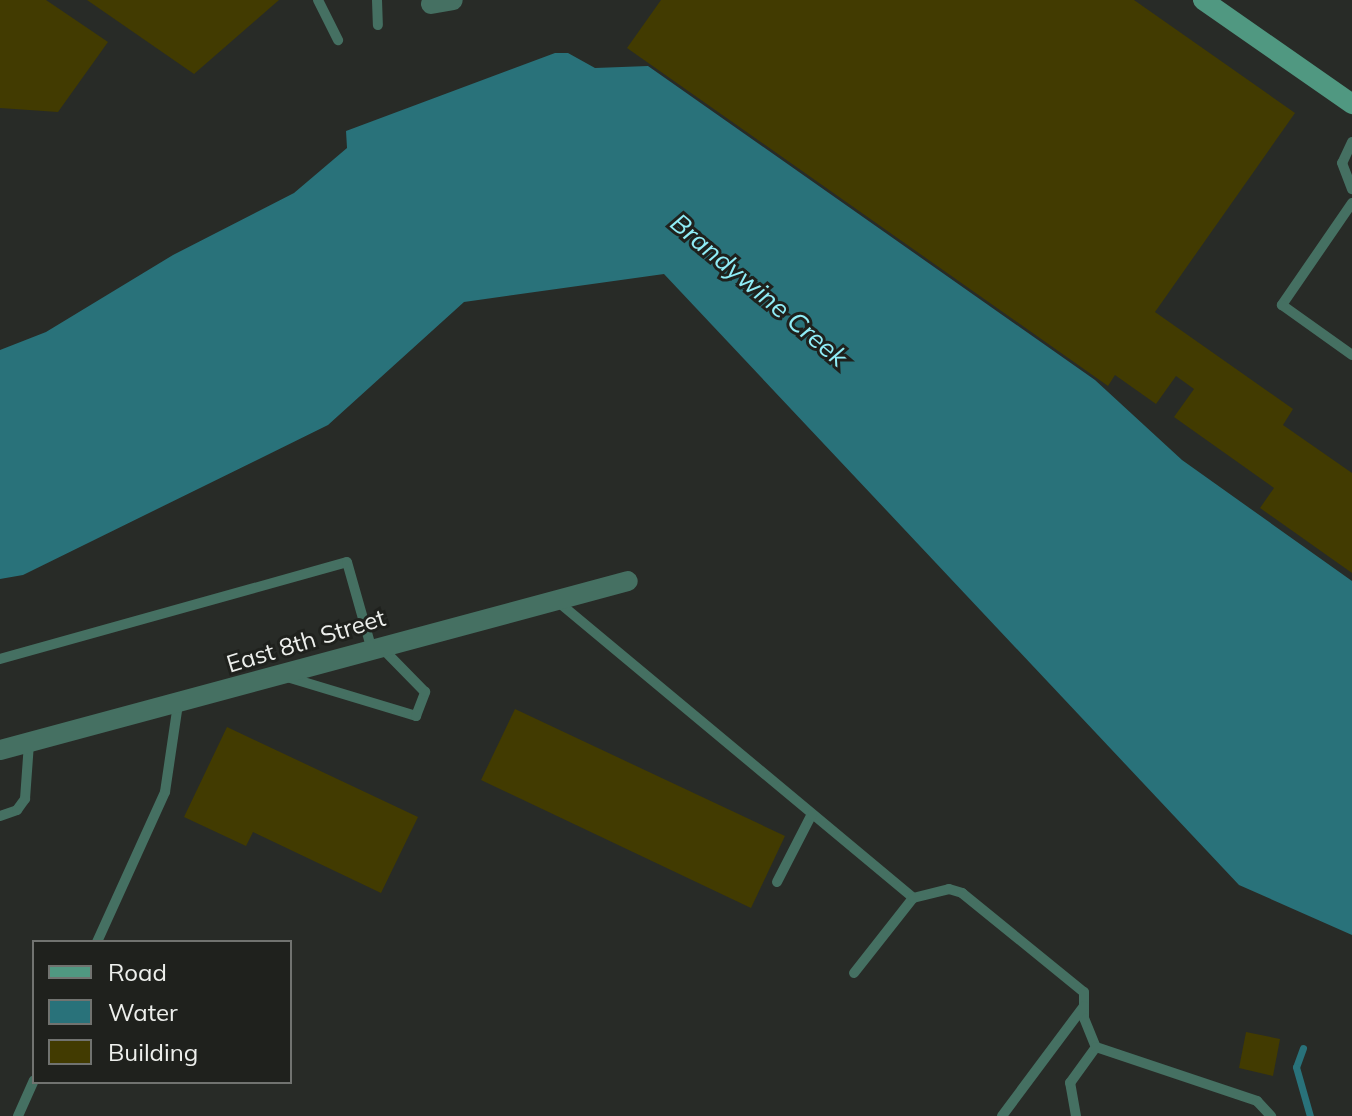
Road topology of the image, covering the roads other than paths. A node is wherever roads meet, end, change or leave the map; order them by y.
1 (318, 0) edge
2 (377, 0) edge
3 (453, 0) edge
4 (1203, 0) edge
5 (431, 4) dead end
6 (378, 25) dead end
7 (338, 40) dead end
8 (1352, 104) edge
9 (1352, 142) edge
10 (1352, 189) edge
11 (1352, 203) edge
12 (1352, 355) edge
13 (628, 581) dead end
14 (557, 601) junction
15 (375, 646) junction
16 (0, 659) edge
17 (286, 676) junction
18 (178, 704) junction
19 (29, 743) junction
20 (0, 750) edge
21 (812, 814) junction
22 (0, 816) edge
23 (777, 882) dead end
24 (913, 898) junction
25 (98, 940) edge
26 (854, 973) dead end
27 (1085, 1005) junction
28 (1096, 1047) junction
29 (32, 1084) edge
30 (18, 1116) edge
31 (1002, 1116) edge
32 (1076, 1116) edge
33 (1271, 1116) edge

1 - 7 lane
2 - 6 lane
3 - 5 street
4 - 8 main road
9 - 10 lane
11 - 12 lane
13 - 14 street, East 8th Street
14 - 15 street, East 8th Street
14 - 21 lane
15 - 16 lane
15 - 17 street, East 8th Street
15 - 17 lane
17 - 18 street, East 8th Street
18 - 19 street, East 8th Street
18 - 25 lane
19 - 20 street, East 8th Street
19 - 22 lane
21 - 23 lane
21 - 24 lane
24 - 26 lane
24 - 27 lane
27 - 28 lane
27 - 31 lane
28 - 32 lane
28 - 33 lane
29 - 30 lane

